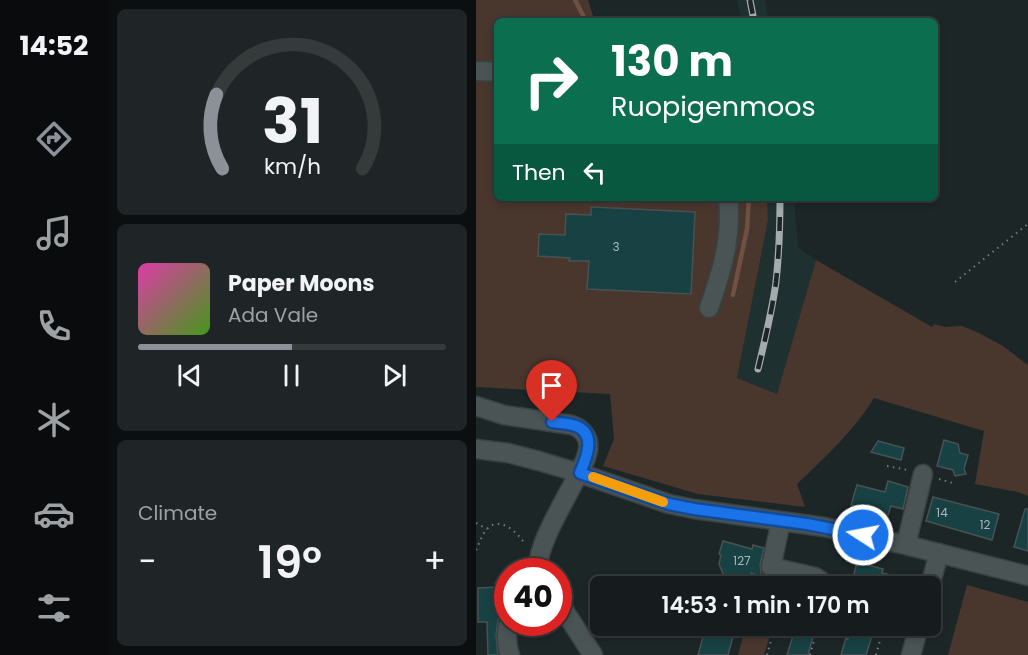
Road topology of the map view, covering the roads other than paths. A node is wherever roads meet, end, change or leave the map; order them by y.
1 (476, 71) edge
2 (494, 72) edge
3 (728, 201) edge
4 (709, 308) dead end
5 (476, 406) edge
6 (476, 449) edge
7 (580, 473) junction
8 (923, 474) dead end
9 (782, 521) junction
10 (906, 545) junction
11 (939, 553) junction
12 (541, 558) edge
13 (811, 576) edge
14 (933, 576) edge
15 (1028, 576) edge
16 (572, 623) edge
17 (507, 636) edge
18 (916, 636) edge
19 (510, 655) edge
20 (593, 655) edge
21 (911, 655) edge

1 - 2 street
3 - 4 street
5 - 7 street
6 - 7 street
7 - 9 street
7 - 12 street
8 - 10 street
9 - 10 street
9 - 13 street
10 - 11 street
11 - 14 street
11 - 15 street
16 - 20 street
17 - 19 street
18 - 21 street

